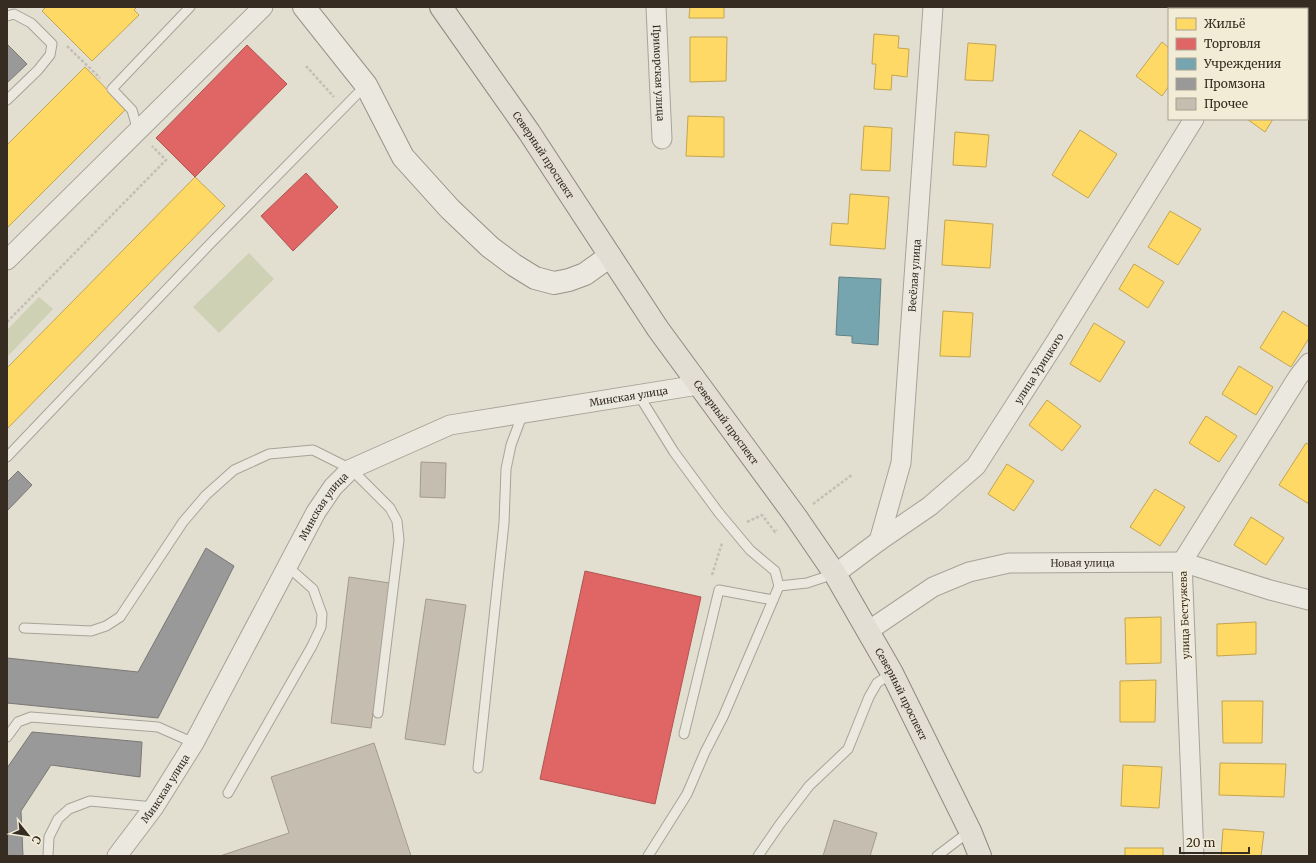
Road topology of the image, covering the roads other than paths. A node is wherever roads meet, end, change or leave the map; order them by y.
1 (190, 7) edge
2 (264, 7) edge
3 (304, 7) edge
4 (441, 7) edge
5 (656, 7) edge
6 (933, 7) edge
7 (7, 16) edge
8 (366, 85) junction
9 (7, 100) edge
10 (1193, 120) edge
11 (138, 132) junction
12 (662, 139) dead end
13 (610, 256) junction
14 (7, 260) edge
15 (1309, 363) edge
16 (698, 385) junction
17 (638, 394) junction
18 (523, 413) junction
19 (7, 457) edge
20 (352, 470) junction
21 (879, 541) junction
22 (1182, 562) junction
23 (287, 566) junction
24 (835, 574) junction
25 (779, 586) junction
26 (773, 600) junction
27 (1309, 600) edge
28 (24, 628) dead end
29 (868, 631) junction
30 (892, 673) junction
31 (378, 713) dead end
32 (684, 734) dead end
33 (7, 737) edge
34 (194, 743) junction
35 (478, 768) dead end
36 (228, 793) dead end
37 (154, 807) junction
38 (970, 831) junction
39 (48, 856) edge
40 (117, 856) edge
41 (648, 856) edge
42 (758, 856) edge
43 (937, 856) edge
44 (980, 856) edge
45 (1194, 856) edge

1 - 11 lane
2 - 11 street
3 - 8 street
4 - 13 main road, Северный проспект
5 - 12 street, Приморская улица
6 - 21 street, Весёлая улица
7 - 9 lane
8 - 13 street
8 - 19 lane
10 - 21 street, улица Урицкого
11 - 14 street
13 - 16 main road, Северный проспект
15 - 22 street, улица Бестужева
16 - 17 street, Минская улица
16 - 24 main road, Северный проспект
17 - 18 street, Минская улица
17 - 25 lane
18 - 20 street, Минская улица
18 - 35 lane
20 - 23 street, Минская улица
20 - 28 lane
20 - 31 lane
21 - 24 street, улица Урицкого
22 - 27 street, Новая улица
22 - 29 street, Новая улица
22 - 45 street, улица Бестужева
23 - 34 street, Минская улица
23 - 36 lane
24 - 25 lane
24 - 29 main road, Северный проспект
25 - 26 lane
26 - 32 lane
26 - 41 lane
29 - 30 main road, Северный проспект
30 - 38 main road, Северный проспект
30 - 42 lane
33 - 34 lane
34 - 37 street, Минская улица
37 - 39 lane
37 - 40 street, Минская улица
38 - 43 lane
38 - 44 main road, Северный проспект

